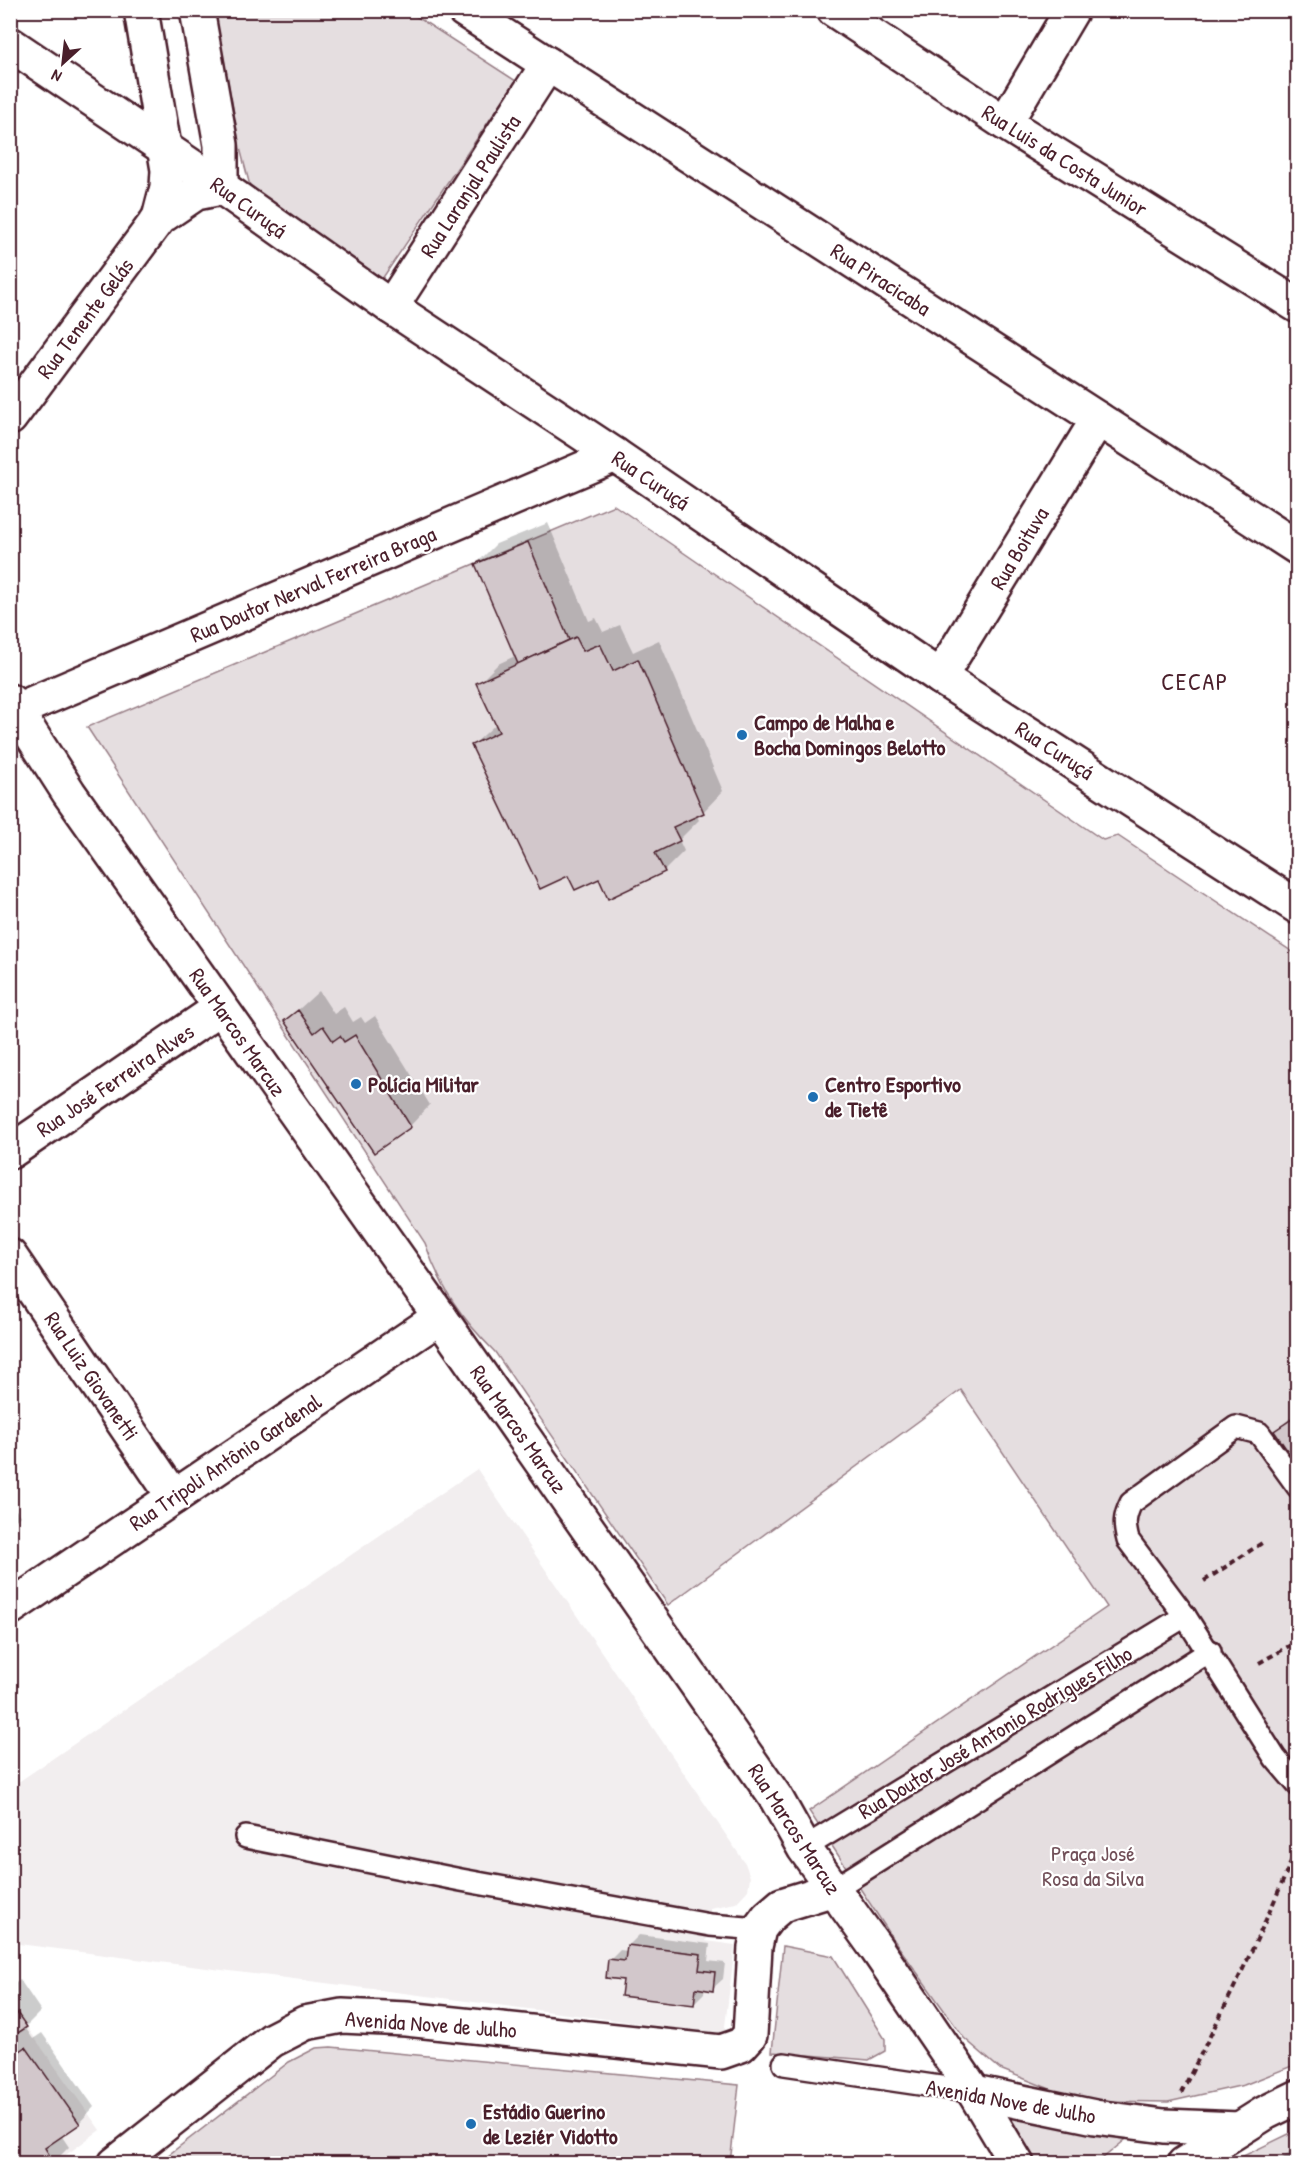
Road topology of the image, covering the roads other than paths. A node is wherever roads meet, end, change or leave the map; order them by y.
1 (141, 10) edge
2 (196, 10) edge
3 (464, 10) edge
4 (834, 10) edge
5 (1072, 10) edge
6 (10, 44) edge
7 (548, 64) junction
8 (1005, 123) junction
9 (164, 149) junction
10 (220, 188) junction
11 (159, 218) junction
12 (1294, 295) edge
13 (391, 308) junction
14 (10, 418) edge
15 (1098, 419) junction
16 (615, 455) junction
17 (1298, 548) edge
18 (940, 677) junction
19 (12, 708) edge
20 (1298, 907) edge
21 (220, 1008) junction
22 (10, 1152) edge
23 (10, 1256) edge
24 (440, 1317) junction
25 (1298, 1488) edge
26 (174, 1497) junction
27 (10, 1608) edge
28 (1185, 1616) junction
29 (1209, 1651) junction
30 (1298, 1785) edge
31 (246, 1837) dead end
32 (804, 1848) junction
33 (834, 1889) junction
34 (782, 1905) junction
35 (759, 1929) junction
36 (784, 2064) dead end
37 (974, 2092) junction
38 (1298, 2097) edge
39 (1239, 2129) junction
40 (115, 2163) edge
41 (1017, 2163) edge
42 (1184, 2163) edge

1 - 9 street, Rua Tenente Gelás
2 - 10 street
3 - 7 street, Rua Piracicaba
4 - 8 street, Rua Luis da Costa Junior
5 - 8 street
6 - 9 street, Rua Curuçá
7 - 13 street, Rua Laranjal Paulista
7 - 15 street, Rua Piracicaba
8 - 12 street, Rua Luis da Costa Junior
9 - 10 street, Rua Curuçá
9 - 11 street, Rua Tenente Gelás
10 - 11 street, Rua Tenente Gelás
10 - 13 street, Rua Curuçá
11 - 14 street, Rua Tenente Gelás
13 - 16 street, Rua Curuçá
15 - 17 street, Rua Piracicaba
15 - 18 street, Rua Boituva
16 - 18 street, Rua Curuçá
16 - 19 street, Rua Doutor Nerval Ferreira Braga
18 - 20 street, Rua Curuçá
19 - 21 street, Rua Marcos Marcuz
21 - 22 street, Rua José Ferreira Alves
21 - 24 street, Rua Marcos Marcuz
23 - 26 street, Rua Luiz Giovanetti
24 - 26 street, Rua Tripoli Antônio Gardenal
24 - 32 street, Rua Marcos Marcuz
25 - 28 lane
26 - 27 street, Rua Tripoli Antônio Gardenal
28 - 29 lane
28 - 32 lane, Rua Doutor José Antonio Rodrigues Filho
29 - 30 lane
29 - 33 lane, Rua Doutor José Antonio Rodrigues Filho
31 - 35 lane
32 - 33 street, Rua Marcos Marcuz
32 - 34 street
33 - 34 street
33 - 37 street, Rua Marcos Marcuz
34 - 35 street
35 - 40 street, Avenida Nove de Julho
36 - 37 lane, Avenida Nove de Julho
37 - 39 street, Avenida Nove de Julho
37 - 41 street, Rua Marcos Marcuz
38 - 39 street
39 - 42 street

